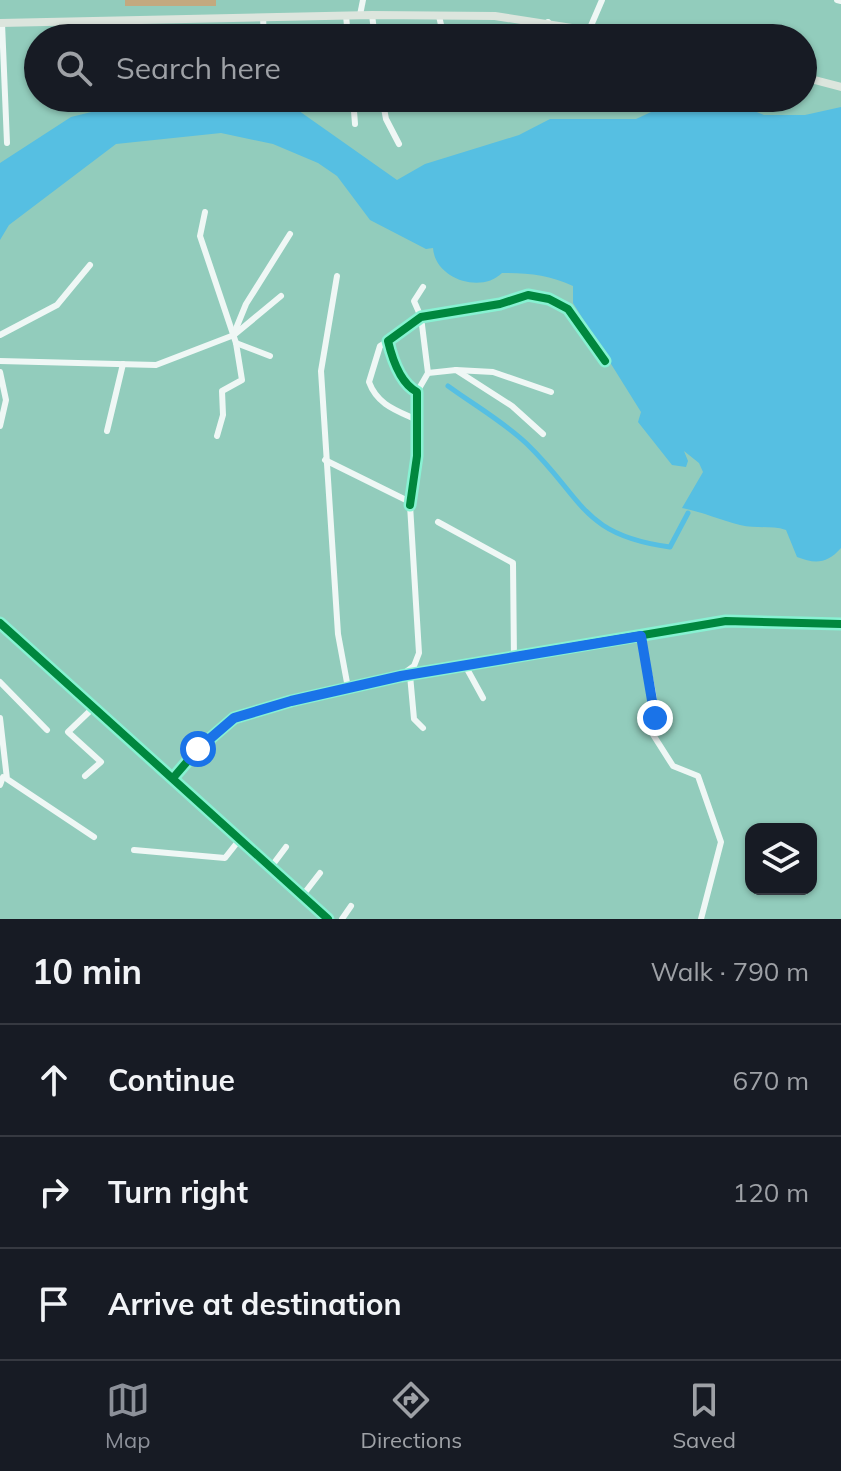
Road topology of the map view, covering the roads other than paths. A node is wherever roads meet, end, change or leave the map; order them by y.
1 (363, 0) edge
2 (602, 0) edge
3 (346, 15) junction
4 (360, 15) junction
5 (372, 15) junction
6 (439, 16) junction
7 (263, 17) junction
8 (548, 22) joint
9 (1, 23) edge
10 (263, 24) edge
11 (347, 24) edge
12 (373, 24) edge
13 (441, 24) edge
14 (562, 24) edge
15 (592, 24) edge
16 (817, 81) edge
17 (841, 87) edge
18 (354, 112) edge
19 (385, 112) edge
20 (355, 124) dead end
21 (7, 143) dead end
22 (399, 144) dead end
23 (205, 212) dead end
24 (290, 234) dead end
25 (90, 265) dead end
26 (337, 276) dead end
27 (423, 287) dead end
28 (281, 296) dead end
29 (421, 317) junction
30 (0, 335) edge
31 (235, 339) junction
32 (388, 341) junction
33 (270, 356) dead end
34 (0, 361) edge
35 (605, 361) dead end
36 (123, 364) junction
37 (456, 370) junction
38 (0, 372) edge
39 (428, 373) junction
40 (417, 392) junction
41 (551, 392) dead end
42 (415, 419) junction
43 (0, 426) edge
44 (107, 431) dead end
45 (543, 434) dead end
46 (217, 436) dead end
47 (325, 460) junction
48 (410, 505) junction
49 (438, 522) dead end
50 (0, 623) edge
51 (841, 624) edge
52 (641, 636) junction
53 (514, 660) junction
54 (466, 667) junction
55 (410, 675) junction
56 (401, 676) junction
57 (0, 682) edge
58 (348, 688) junction
59 (483, 698) dead end
60 (92, 709) junction
61 (0, 718) edge
62 (423, 728) dead end
63 (47, 730) dead end
64 (85, 776) dead end
65 (4, 777) edge
66 (173, 778) junction
67 (0, 785) edge
68 (94, 837) dead end
69 (240, 839) junction
70 (286, 847) dead end
71 (134, 850) dead end
72 (271, 867) junction
73 (320, 873) dead end
74 (303, 895) junction
75 (351, 906) dead end
76 (328, 919) edge
77 (342, 919) edge
78 (701, 919) edge

1 - 4 street
2 - 15 street
3 - 4 main road
3 - 7 main road
3 - 11 street
4 - 5 main road
5 - 6 main road
5 - 12 street
6 - 8 main road
6 - 13 street
7 - 9 main road
7 - 10 street
8 - 14 main road
9 - 21 street
16 - 17 main road
18 - 20 street
19 - 22 street
23 - 31 street
24 - 31 street
25 - 30 street
26 - 47 street
27 - 29 street
28 - 31 street
29 - 32 street
29 - 35 street
29 - 39 street
31 - 33 street
31 - 36 street
31 - 46 street
32 - 40 street
32 - 42 street
34 - 36 street
36 - 44 street
37 - 39 street
37 - 41 street
37 - 45 street
38 - 43 street
39 - 40 street
40 - 42 street
42 - 48 street
47 - 48 street
47 - 58 street
48 - 56 street
49 - 53 street
50 - 60 street
51 - 52 street
52 - 53 street
52 - 78 street
53 - 54 street
54 - 55 street
54 - 59 street
55 - 56 street
55 - 62 street
56 - 58 street
57 - 63 street
58 - 66 street
60 - 64 street
60 - 66 street
61 - 65 street
65 - 67 street
65 - 68 street
66 - 69 street
69 - 71 street
69 - 72 street
70 - 72 street
72 - 74 street
73 - 74 street
74 - 76 street
75 - 77 street

